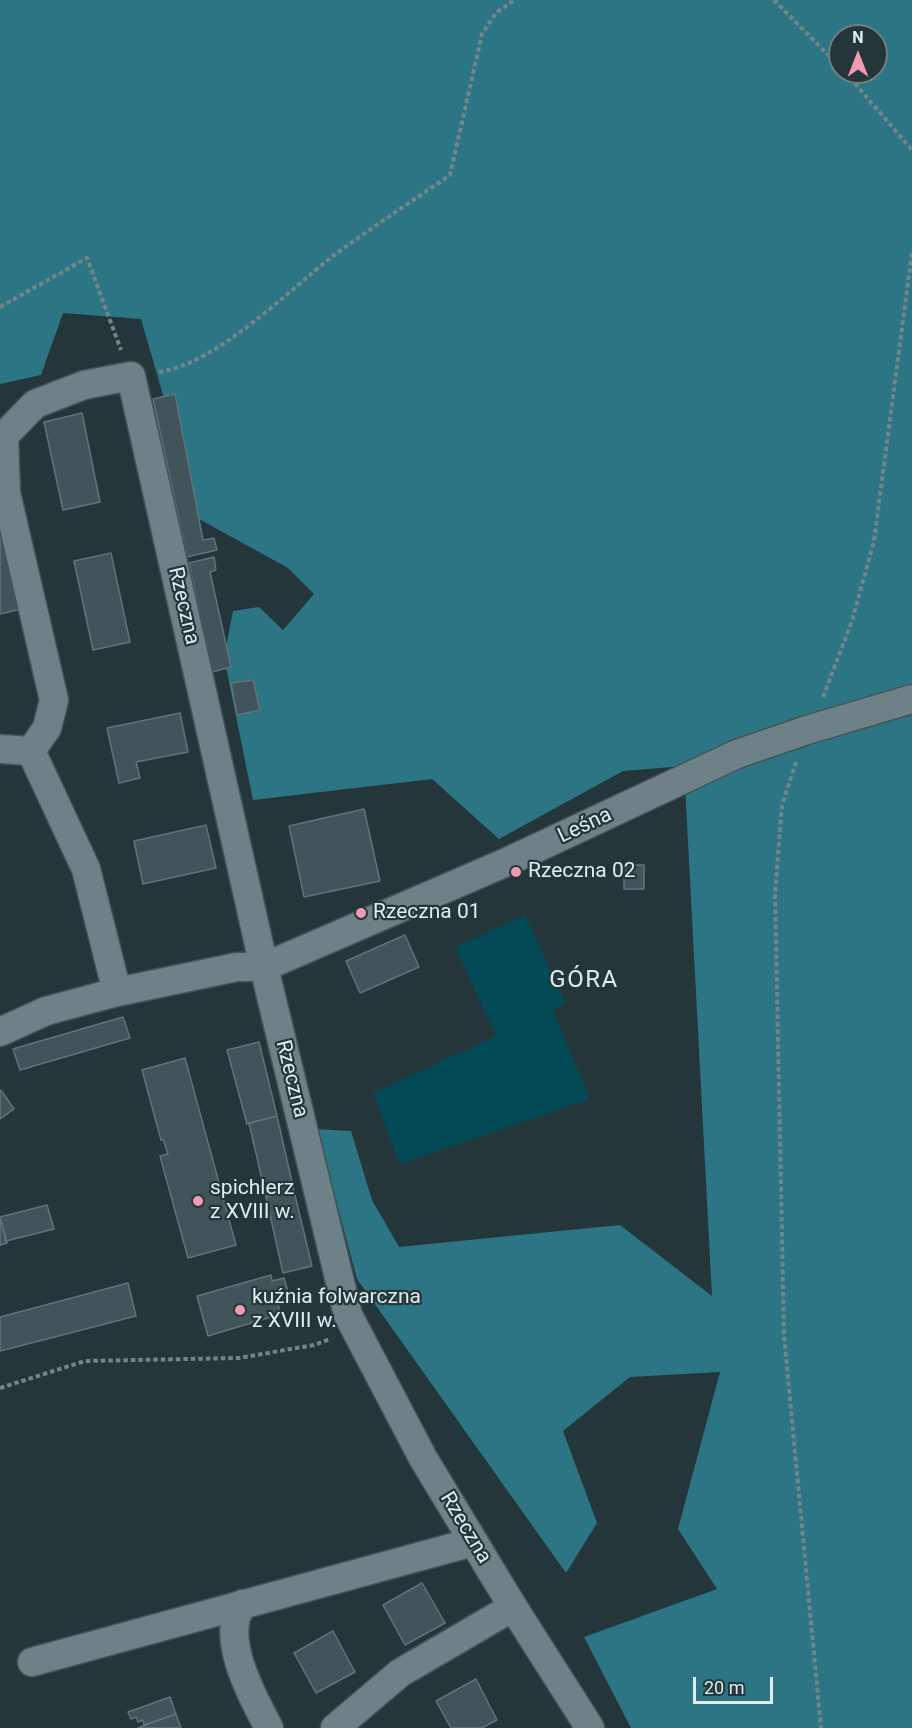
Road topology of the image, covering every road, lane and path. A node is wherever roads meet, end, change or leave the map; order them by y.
1 (514, 0) edge
2 (774, 0) edge
3 (828, 55) edge
4 (855, 84) edge
5 (912, 150) edge
6 (912, 252) edge
7 (0, 307) edge
8 (131, 376) junction
9 (912, 699) edge
10 (807, 730) junction
11 (0, 749) edge
12 (32, 751) junction
13 (264, 968) junction
14 (117, 992) junction
15 (0, 1032) edge
16 (356, 1330) junction
17 (0, 1388) edge
18 (473, 1542) junction
19 (243, 1604) junction
20 (513, 1607) junction
21 (32, 1662) dead end
22 (269, 1728) edge
23 (335, 1728) edge
24 (590, 1728) edge
25 (821, 1728) edge

1 - 8 path
2 - 3 path
4 - 5 path
6 - 10 path
7 - 8 path
8 - 12 street
8 - 13 street, Rzeczna
9 - 10 street, Leśna
10 - 13 street, Leśna
10 - 25 path
11 - 12 street
12 - 14 street
13 - 14 street
13 - 16 street, Rzeczna
14 - 15 street
16 - 17 path
16 - 18 street, Rzeczna
18 - 19 street
18 - 20 street, Rzeczna
19 - 21 street
19 - 22 street
20 - 23 street
20 - 24 street, Rzeczna

